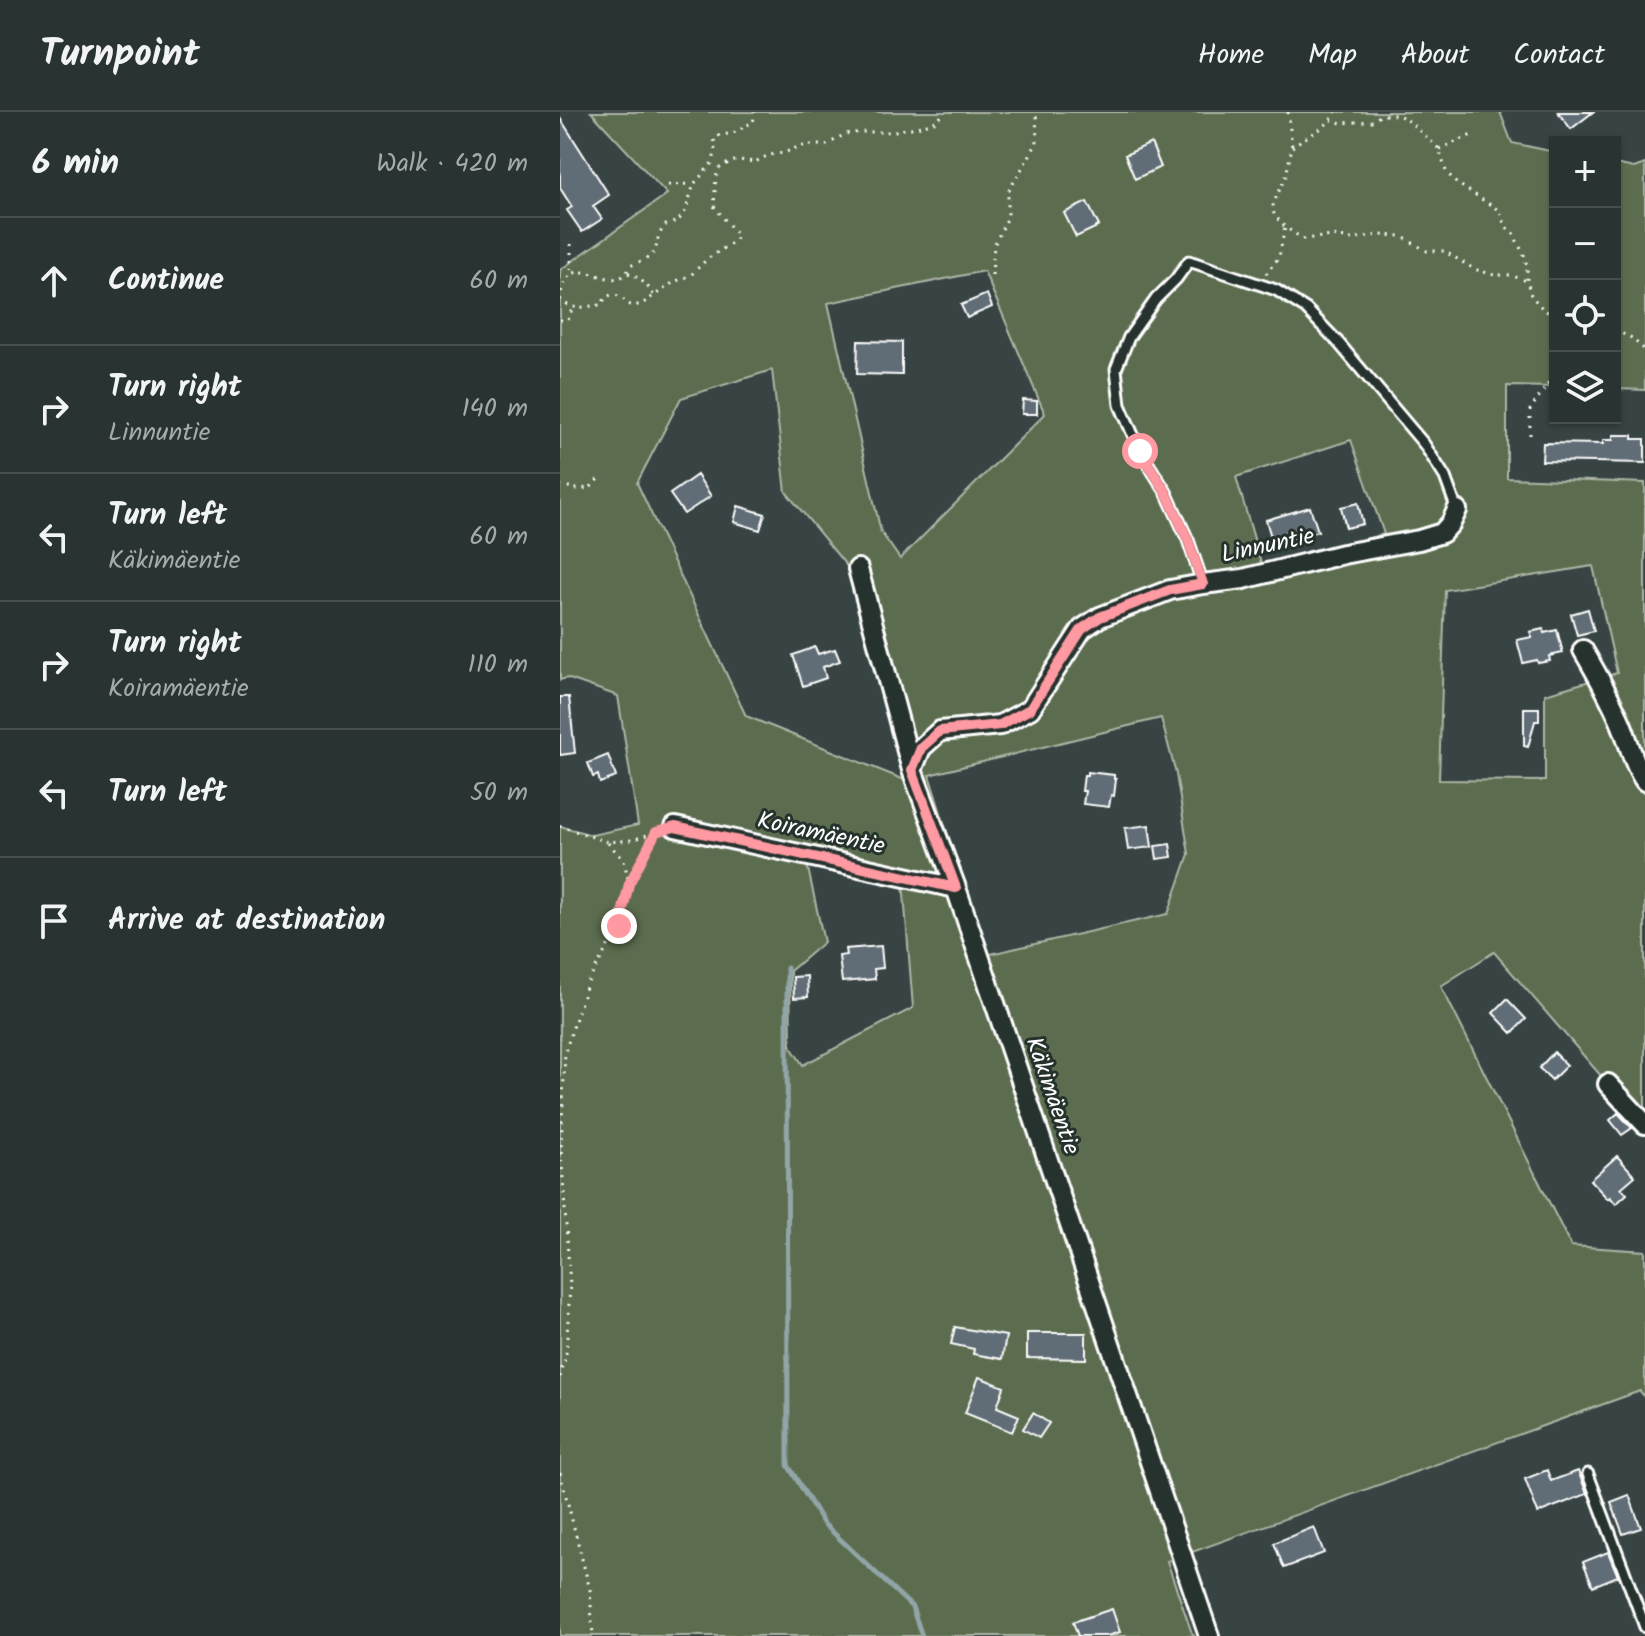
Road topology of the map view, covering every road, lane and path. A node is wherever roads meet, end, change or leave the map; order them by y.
1 (755, 112) edge
2 (945, 112) edge
3 (1036, 112) edge
4 (1288, 112) edge
5 (1336, 112) edge
6 (1331, 120) junction
7 (1472, 135) dead end
8 (1292, 147) junction
9 (1439, 149) junction
10 (713, 162) junction
11 (720, 168) junction
12 (694, 184) junction
13 (668, 185) dead end
14 (1285, 227) junction
15 (571, 244) dead end
16 (628, 273) junction
17 (571, 275) junction
18 (992, 275) dead end
19 (1527, 281) junction
20 (1259, 285) junction
21 (655, 297) junction
22 (560, 299) edge
23 (572, 308) junction
24 (1549, 311) edge
25 (560, 320) edge
26 (1621, 333) edge
27 (1645, 350) edge
28 (1549, 382) edge
29 (1530, 435) dead end
30 (598, 479) dead end
31 (560, 485) edge
32 (1457, 510) joint
33 (858, 569) dead end
34 (1203, 584) junction
35 (1583, 650) dead end
36 (912, 770) junction
37 (1645, 781) edge
38 (560, 826) edge
39 (675, 827) joint
40 (656, 832) junction
41 (608, 842) junction
42 (629, 884) junction
43 (956, 888) junction
44 (1608, 1084) dead end
45 (1645, 1124) edge
46 (561, 1159) edge
47 (560, 1216) edge
48 (565, 1222) junction
49 (560, 1377) edge
50 (560, 1473) edge
51 (1588, 1474) dead end
52 (1645, 1627) edge
53 (593, 1636) edge
54 (1209, 1636) edge

1 - 10 path
2 - 11 path
3 - 18 path
4 - 8 path
5 - 6 path
6 - 8 path
6 - 9 path
7 - 9 path
8 - 14 path
9 - 19 path
10 - 11 path
10 - 12 path
11 - 21 path
12 - 13 path
12 - 16 path
14 - 19 path
14 - 20 path
15 - 17 path
16 - 17 path
16 - 21 path
17 - 22 path
19 - 24 path
20 - 32 lane
20 - 34 lane
21 - 23 path
22 - 23 path
23 - 25 path
26 - 27 path
28 - 29 path
30 - 31 path
32 - 34 street, Linnuntie
33 - 36 street, Käkimäentie
34 - 36 street, Linnuntie
35 - 37 street
36 - 43 street, Käkimäentie
38 - 41 path
39 - 40 path
39 - 43 street, Koiramäentie
40 - 41 path
40 - 42 path
41 - 42 path
42 - 46 path
43 - 54 street, Käkimäentie
44 - 45 street
46 - 48 path
47 - 48 path
48 - 49 path
50 - 53 path
51 - 52 lane

